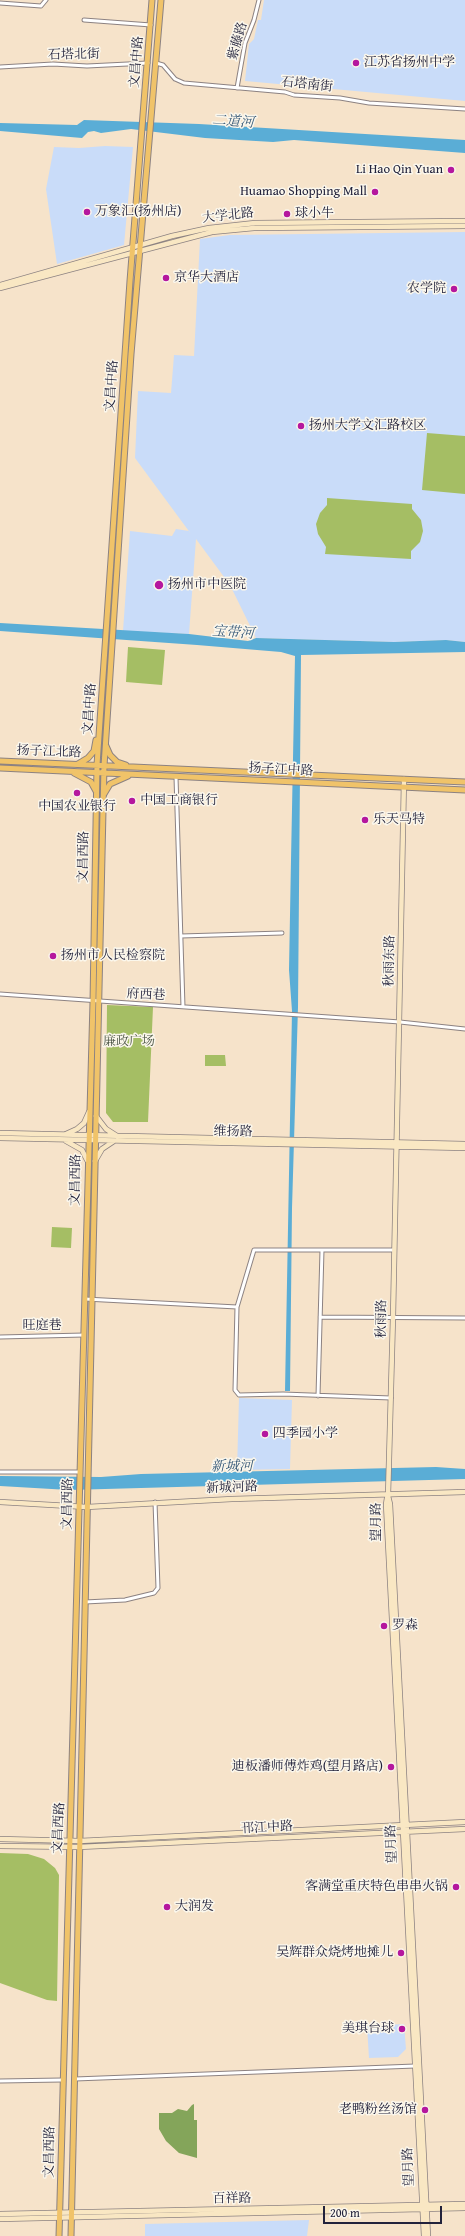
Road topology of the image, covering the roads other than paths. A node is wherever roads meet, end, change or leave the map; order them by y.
1 (46, 0) edge
2 (152, 0) edge
3 (161, 0) edge
4 (260, 0) edge
5 (0, 3) edge
6 (84, 20) dead end
7 (151, 25) junction
8 (154, 62) junction
9 (148, 63) junction
10 (0, 67) edge
11 (237, 88) junction
12 (465, 109) edge
13 (465, 221) edge
14 (465, 226) edge
15 (140, 247) junction
16 (132, 250) junction
17 (0, 284) edge
18 (0, 288) edge
19 (100, 726) junction
20 (105, 745) junction
21 (0, 761) edge
22 (78, 764) junction
23 (97, 765) junction
24 (104, 766) junction
25 (133, 767) junction
26 (0, 768) edge
27 (69, 771) junction
28 (97, 773) junction
29 (104, 773) junction
30 (131, 774) junction
31 (176, 777) junction
32 (404, 779) junction
33 (465, 782) edge
34 (404, 788) junction
35 (465, 790) edge
36 (96, 792) junction
37 (103, 795) junction
38 (282, 933) dead end
39 (181, 936) junction
40 (0, 994) edge
41 (93, 1002) junction
42 (99, 1002) junction
43 (183, 1007) junction
44 (400, 1022) junction
45 (465, 1029) edge
46 (89, 1112) junction
47 (96, 1116) junction
48 (0, 1134) edge
49 (63, 1137) junction
50 (0, 1138) edge
51 (88, 1138) junction
52 (95, 1138) junction
53 (116, 1138) junction
54 (465, 1144) edge
55 (396, 1145) junction
56 (465, 1148) edge
57 (87, 1160) junction
58 (95, 1161) junction
59 (322, 1250) junction
60 (394, 1250) junction
61 (85, 1299) junction
62 (92, 1299) junction
63 (237, 1307) junction
64 (320, 1317) junction
65 (394, 1317) junction
66 (465, 1318) edge
67 (84, 1335) junction
68 (0, 1338) edge
69 (318, 1396) junction
70 (391, 1398) junction
71 (0, 1472) edge
72 (79, 1473) junction
73 (465, 1492) edge
74 (388, 1496) junction
75 (0, 1502) edge
76 (155, 1502) junction
77 (79, 1505) junction
78 (87, 1507) junction
79 (85, 1602) junction
80 (465, 1822) edge
81 (404, 1824) junction
82 (465, 1829) edge
83 (404, 1832) junction
84 (0, 1839) edge
85 (71, 1841) junction
86 (79, 1841) junction
87 (0, 1846) edge
88 (69, 1847) junction
89 (79, 1847) junction
90 (415, 2066) junction
91 (75, 2079) junction
92 (62, 2080) junction
93 (0, 2081) edge
94 (465, 2204) edge
95 (424, 2207) junction
96 (465, 2208) edge
97 (71, 2212) junction
98 (0, 2214) edge
99 (59, 2216) junction
100 (71, 2218) junction
101 (0, 2219) edge
102 (59, 2236) edge
103 (71, 2236) edge
104 (424, 2236) edge
105 (428, 2236) edge

1 - 5 street
2 - 7 main road, 文昌中路
3 - 8 main road, 文昌中路
4 - 11 street, 紫藤路
6 - 7 street
7 - 9 main road, 文昌中路
8 - 11 street, 石塔南街
8 - 15 main road, 文昌中路
9 - 10 street, 石塔北街
9 - 16 main road, 文昌中路
11 - 12 street, 石塔南街
13 - 15 street, 大学北路
14 - 15 street, 大学北路
15 - 16 street, 大学北路
15 - 20 main road, 文昌中路
16 - 17 street, 大学北路
16 - 18 street, 大学北路
16 - 19 main road, 文昌中路
19 - 22 main road
19 - 23 main road, 文昌中路
20 - 24 main road, 文昌中路
20 - 25 main road
21 - 22 main road, 扬子江北路
22 - 23 main road, 扬子江北路
23 - 24 main road, 扬子江中路
23 - 28 main road, 文昌中路
24 - 25 main road, 扬子江中路
24 - 29 main road, 文昌中路
25 - 32 main road, 扬子江中路
26 - 27 main road, 扬子江北路
27 - 28 main road, 扬子江北路
27 - 36 main road
28 - 29 main road, 扬子江中路
28 - 36 main road, 文昌西路
29 - 30 main road, 扬子江中路
29 - 37 main road, 文昌西路
30 - 31 main road, 扬子江中路
30 - 37 main road
31 - 34 main road, 扬子江中路
31 - 39 street
32 - 33 main road, 扬子江中路
32 - 34 street, 秋雨东路
34 - 35 main road, 扬子江中路
34 - 44 street, 秋雨东路
36 - 41 main road, 文昌西路
37 - 42 main road, 文昌西路
38 - 39 street
39 - 43 street
40 - 41 street, 府西巷
41 - 42 street, 府西巷
41 - 46 main road, 文昌西路
42 - 43 street, 府西巷
42 - 47 main road, 文昌西路
43 - 44 street, 府西巷
44 - 45 street, 府西巷
44 - 55 street, 秋雨东路
46 - 49 street
46 - 51 main road, 文昌西路
47 - 52 main road, 文昌西路
47 - 53 street
48 - 49 street, 维扬路
49 - 50 street, 维扬路
49 - 51 street, 维扬路
49 - 57 street
51 - 52 street, 维扬路
51 - 57 main road, 文昌西路
52 - 53 street, 维扬路
52 - 58 main road, 文昌西路
53 - 55 street, 维扬路
53 - 58 street
54 - 55 street, 维扬路
55 - 56 street, 维扬路
55 - 60 street, 秋雨路
57 - 61 main road, 文昌西路
58 - 62 main road, 文昌西路
59 - 60 street
59 - 63 street
59 - 64 street
60 - 65 street, 秋雨路
61 - 62 street
61 - 67 main road, 文昌西路
62 - 63 street
62 - 78 main road, 文昌西路
63 - 69 street
64 - 65 street
64 - 69 street
65 - 66 street
65 - 70 street, 秋雨路
67 - 68 street, 旺庭巷
67 - 72 main road, 文昌西路
69 - 70 street
70 - 74 street, 秋雨路
71 - 72 street
72 - 77 main road, 文昌西路
73 - 74 street, 新城河路
74 - 76 street, 新城河路
74 - 81 street, 望月路
75 - 77 street, 新城河路
76 - 78 street, 新城河路
76 - 79 street
77 - 78 street, 新城河路
77 - 85 main road, 文昌西路
78 - 79 main road, 文昌西路
79 - 86 main road, 文昌西路
80 - 81 street, 邗江中路
81 - 83 street, 望月路
81 - 86 street, 邗江中路
82 - 83 street, 邗江中路
83 - 89 street, 邗江中路
83 - 90 street, 望月路
83 - 95 street, 望月路
84 - 85 street, 邗江中路
85 - 86 street, 邗江中路
85 - 88 main road, 文昌西路
86 - 89 main road, 文昌西路
87 - 88 street, 邗江中路
88 - 89 street, 邗江中路
88 - 92 main road, 文昌西路
89 - 91 main road, 文昌西路
90 - 91 street
90 - 95 street, 望月路
91 - 97 main road, 文昌西路
92 - 93 street
92 - 99 main road, 文昌西路
94 - 95 street, 百祥路
95 - 96 street, 百祥路
95 - 97 street, 百祥路
95 - 100 street, 百祥路
95 - 104 street, 望月路
95 - 105 street, 望月路
97 - 99 street, 百祥路
97 - 100 main road, 文昌西路
98 - 99 street, 百祥路
99 - 100 street, 百祥路
99 - 101 street, 百祥路
99 - 102 main road, 文昌西路
100 - 103 main road, 文昌西路

